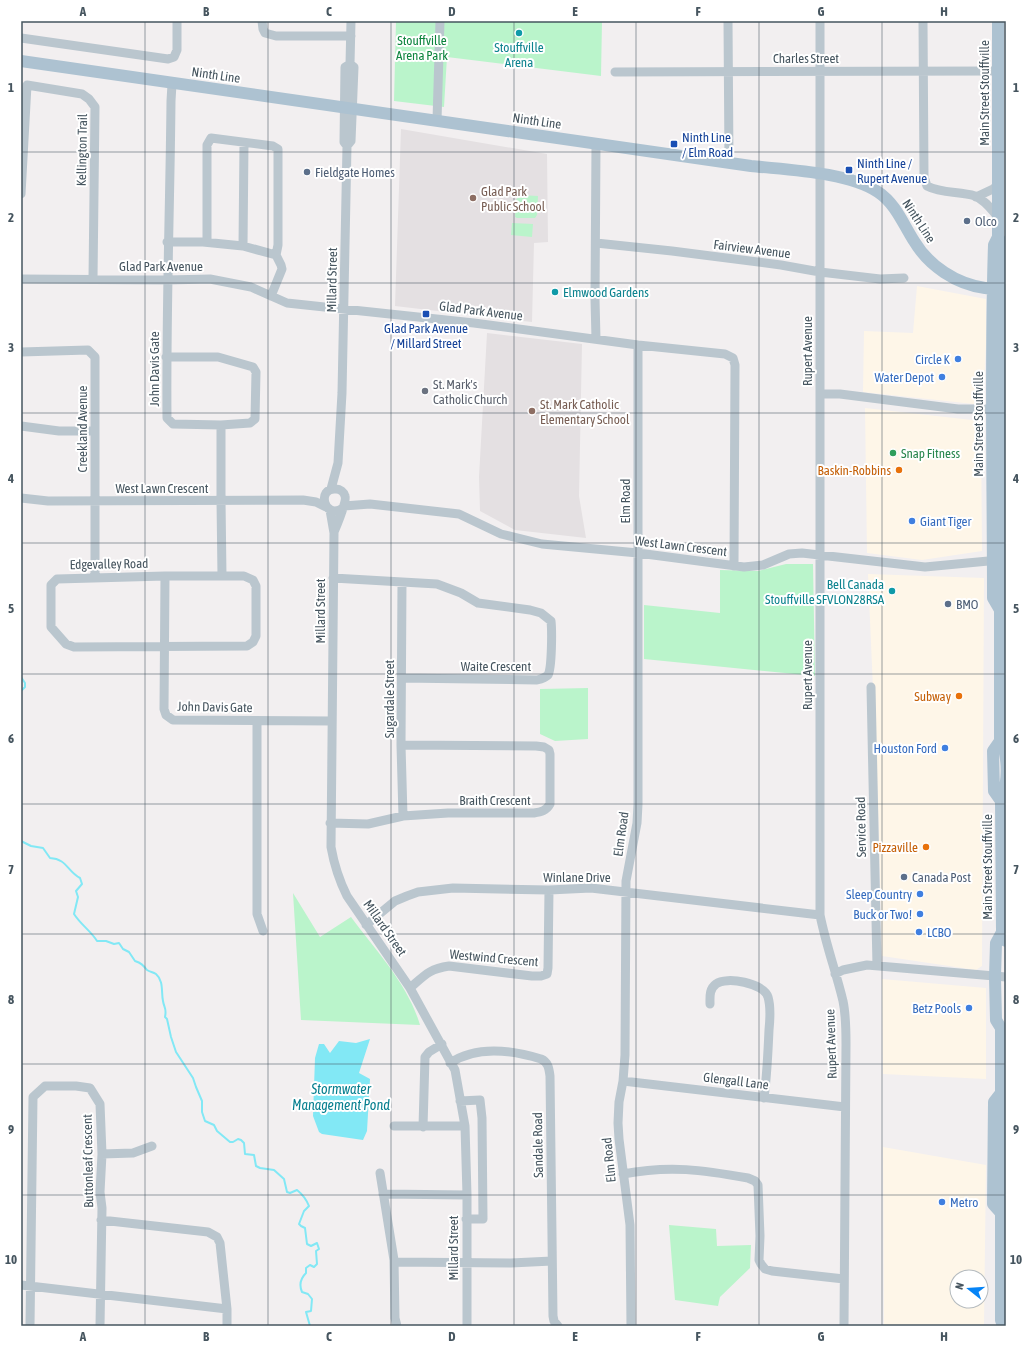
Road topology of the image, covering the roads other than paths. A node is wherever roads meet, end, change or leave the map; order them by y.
1 (177, 21) edge
2 (262, 21) edge
3 (351, 21) edge
4 (440, 21) edge
5 (728, 21) edge
6 (820, 21) edge
7 (923, 21) edge
8 (998, 21) edge
9 (351, 36) junction
10 (21, 38) edge
11 (1002, 45) edge
12 (21, 62) edge
13 (728, 71) junction
14 (820, 71) junction
15 (923, 71) junction
16 (998, 71) junction
17 (615, 72) dead end
18 (172, 84) junction
19 (349, 108) junction
20 (437, 120) junction
21 (244, 142) junction
22 (1002, 142) edge
23 (596, 144) junction
24 (729, 162) junction
25 (820, 174) junction
26 (998, 184) junction
27 (21, 194) edge
28 (976, 197) junction
29 (998, 217) junction
30 (167, 242) junction
31 (207, 242) junction
32 (596, 243) junction
33 (242, 246) junction
34 (276, 255) junction
35 (820, 272) junction
36 (904, 278) dead end
37 (21, 279) edge
38 (93, 279) junction
39 (167, 280) junction
40 (1001, 288) edge
41 (271, 296) junction
42 (344, 309) junction
43 (596, 340) junction
44 (638, 345) junction
45 (21, 352) edge
46 (166, 357) junction
47 (820, 394) junction
48 (997, 409) junction
49 (21, 426) edge
50 (221, 426) junction
51 (95, 431) junction
52 (338, 463) junction
53 (329, 491) junction
54 (343, 493) junction
55 (21, 498) edge
56 (221, 500) junction
57 (303, 500) junction
58 (95, 501) junction
59 (370, 504) junction
60 (343, 507) junction
61 (328, 508) junction
62 (334, 533) junction
63 (638, 553) junction
64 (820, 555) junction
65 (1001, 560) edge
66 (734, 566) junction
67 (165, 576) junction
68 (222, 576) junction
69 (95, 578) junction
70 (333, 578) junction
71 (402, 582) junction
72 (165, 646) junction
73 (402, 678) junction
74 (871, 687) dead end
75 (257, 721) junction
76 (332, 721) junction
77 (401, 746) junction
78 (403, 816) junction
79 (330, 823) junction
80 (549, 890) junction
81 (626, 891) junction
82 (820, 915) junction
83 (366, 925) junction
84 (263, 931) dead end
85 (1004, 937) edge
86 (877, 966) junction
87 (834, 974) junction
88 (1000, 977) edge
89 (410, 988) junction
90 (710, 1004) dead end
91 (1004, 1025) edge
92 (442, 1044) junction
93 (450, 1063) junction
94 (623, 1081) junction
95 (764, 1098) junction
96 (460, 1101) junction
97 (845, 1107) junction
98 (394, 1126) dead end
99 (465, 1126) junction
100 (423, 1127) junction
101 (152, 1146) dead end
102 (102, 1154) junction
103 (380, 1173) dead end
104 (623, 1174) junction
105 (383, 1194) junction
106 (466, 1195) junction
107 (466, 1219) junction
108 (101, 1220) junction
109 (394, 1262) junction
110 (466, 1262) junction
111 (552, 1262) junction
112 (844, 1278) junction
113 (21, 1285) edge
114 (31, 1286) junction
115 (100, 1294) junction
116 (227, 1309) junction
117 (1001, 1324) edge
118 (30, 1326) edge
119 (100, 1326) edge
120 (227, 1326) edge
121 (397, 1326) edge
122 (466, 1326) edge
123 (558, 1326) edge
124 (631, 1326) edge
125 (844, 1326) edge

1 - 10 street
2 - 9 street
3 - 9 street, Millard Street
4 - 20 street
5 - 13 street
6 - 14 street, Rupert Avenue
7 - 15 street
8 - 11 main road, Main Street Stouffville
9 - 19 street, Millard Street
11 - 16 main road, Main Street Stouffville
12 - 18 main road, Ninth Line
13 - 14 street, Charles Street
13 - 17 street, Charles Street
13 - 24 street
14 - 15 street, Charles Street
14 - 25 street, Rupert Avenue
15 - 16 street, Charles Street
15 - 28 street
16 - 22 main road, Main Street Stouffville
18 - 19 main road, Ninth Line
18 - 30 street, John Davis Gate
19 - 20 main road, Ninth Line
19 - 42 street, Millard Street
20 - 23 main road, Ninth Line
21 - 31 street
21 - 33 street
21 - 34 street
22 - 26 main road, Main Street Stouffville
23 - 24 main road, Ninth Line
23 - 32 street
24 - 25 main road, Ninth Line
25 - 35 street, Rupert Avenue
25 - 40 main road, Ninth Line
26 - 28 street
26 - 29 main road, Main Street Stouffville
27 - 38 street, Kellington Trail
28 - 29 street
29 - 40 main road, Main Street Stouffville
30 - 31 street
30 - 39 street, John Davis Gate
31 - 33 street
32 - 35 street, Fairview Avenue
32 - 43 street
33 - 34 street
34 - 41 street
35 - 36 street, Fairview Avenue
35 - 47 street, Rupert Avenue
37 - 38 street, Glad Park Avenue
38 - 39 street, Glad Park Avenue
39 - 41 street, Glad Park Avenue
39 - 46 street, John Davis Gate
40 - 48 main road, Main Street Stouffville
41 - 42 street, Glad Park Avenue
42 - 43 street, Glad Park Avenue
42 - 52 street, Millard Street
43 - 44 street, Glad Park Avenue
44 - 63 street, Elm Road
44 - 66 street, Glad Park Avenue
45 - 51 street, Creekland Avenue
46 - 50 street, John Davis Gate
46 - 50 street, John Davis Gate
47 - 48 street
47 - 64 street, Rupert Avenue
48 - 65 main road, Main Street Stouffville
49 - 51 street
50 - 56 street
51 - 58 street, Creekland Avenue
52 - 53 street, Millard Street
52 - 54 street, Millard Street
53 - 54 street
53 - 57 street, West Lawn Crescent
53 - 61 street
54 - 59 street, West Lawn Crescent
54 - 60 street
55 - 58 street, West Lawn Crescent
56 - 57 street, West Lawn Crescent
56 - 58 street, West Lawn Crescent
56 - 68 street
57 - 61 street, West Lawn Crescent
58 - 69 street, Creekland Avenue
59 - 60 street, West Lawn Crescent
59 - 63 street, West Lawn Crescent
60 - 61 street
60 - 62 street, Millard Street
61 - 62 street, Millard Street
62 - 70 street, Millard Street
63 - 66 street, West Lawn Crescent
63 - 81 street, Elm Road
64 - 65 street, West Lawn Crescent
64 - 66 street, West Lawn Crescent
64 - 82 street, Rupert Avenue
65 - 85 main road, Main Street Stouffville
67 - 68 street
67 - 69 street, Edgevalley Road
67 - 72 street, John Davis Gate
68 - 72 street, Edgevalley Road
69 - 72 street, Edgevalley Road
70 - 71 street, Waite Crescent
70 - 76 street, Millard Street
71 - 73 street, Sugardale Street
71 - 73 street, Waite Crescent
72 - 75 street, John Davis Gate
73 - 77 street, Sugardale Street
74 - 86 street, Service Road
75 - 76 street, John Davis Gate
75 - 84 street
76 - 79 street, Millard Street
77 - 78 street, Sugardale Street
77 - 78 street, Braith Crescent
78 - 79 street, Braith Crescent
79 - 83 street, Millard Street
80 - 81 street, Winlane Drive
80 - 83 street, Winlane Drive
80 - 89 street, Westwind Crescent
81 - 82 street, Winlane Drive
81 - 94 street, Elm Road
82 - 87 street, Rupert Avenue
83 - 89 street, Millard Street
85 - 88 main road, Main Street Stouffville
86 - 87 street
86 - 88 street
87 - 97 street, Rupert Avenue
88 - 91 main road, Main Street Stouffville
89 - 92 street, Millard Street
90 - 95 street
91 - 117 main road, Main Street Stouffville
92 - 93 street, Millard Street
92 - 100 street
93 - 96 street, Millard Street
93 - 111 street, Sandale Road
94 - 95 street, Glengall Lane
94 - 104 street, Elm Road
95 - 97 street, Glengall Lane
96 - 99 street, Millard Street
96 - 107 street
97 - 112 street, Rupert Avenue
98 - 100 street
99 - 100 street
99 - 106 street, Millard Street
101 - 102 street
102 - 108 street, Buttonleaf Crescent
102 - 114 street, Buttonleaf Crescent
103 - 105 street
104 - 112 street
104 - 124 street, Elm Road
105 - 106 street
105 - 109 street
106 - 107 street, Millard Street
107 - 110 street, Millard Street
108 - 115 street, Buttonleaf Crescent
108 - 116 street
109 - 110 street
109 - 121 street
110 - 111 street
110 - 122 street, Millard Street
111 - 123 street, Sandale Road
112 - 125 street, Rupert Avenue
113 - 114 street
114 - 115 street
114 - 118 street
115 - 116 street
115 - 119 street, Buttonleaf Crescent
116 - 120 street

